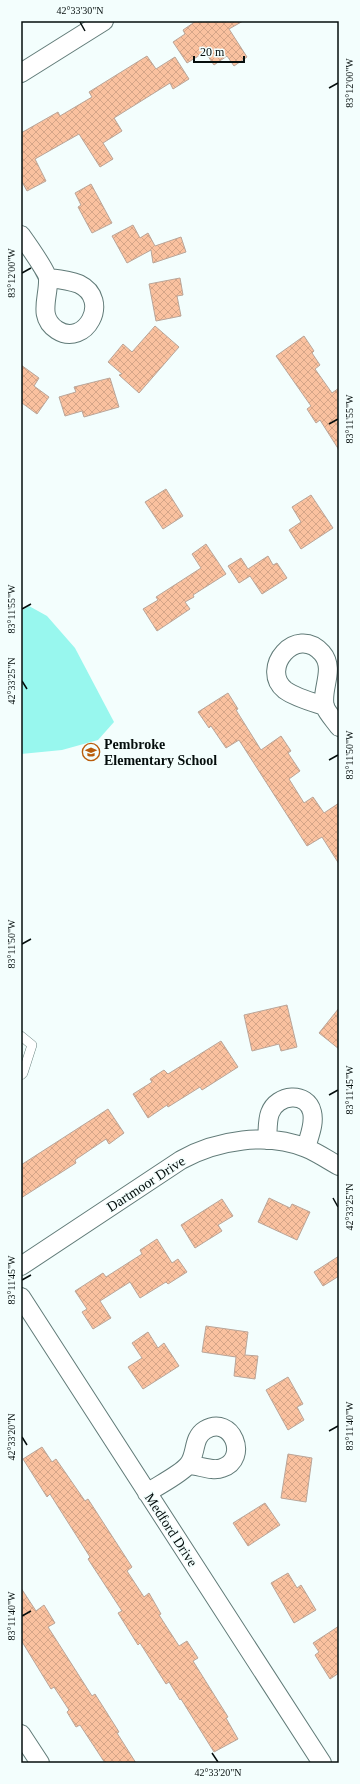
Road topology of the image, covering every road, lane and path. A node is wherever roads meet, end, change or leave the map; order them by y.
1 (104, 21) edge
2 (21, 73) edge
3 (21, 235) edge
4 (49, 278) dead end
5 (325, 706) dead end
6 (339, 727) edge
7 (21, 1036) edge
8 (21, 1075) edge
9 (267, 1140) junction
10 (306, 1148) junction
11 (339, 1166) edge
12 (21, 1266) edge
13 (21, 1297) edge
14 (188, 1466) dead end
15 (147, 1493) junction
16 (21, 1734) edge
17 (40, 1763) edge
18 (322, 1763) edge

1 - 2 street
3 - 4 street
5 - 6 street
7 - 8 lane
9 - 10 street, Dartmoor Drive
9 - 10 street
9 - 12 street, Dartmoor Drive
10 - 11 street
13 - 15 street, Medford Drive
14 - 15 street
15 - 18 street, Medford Drive
16 - 17 street

